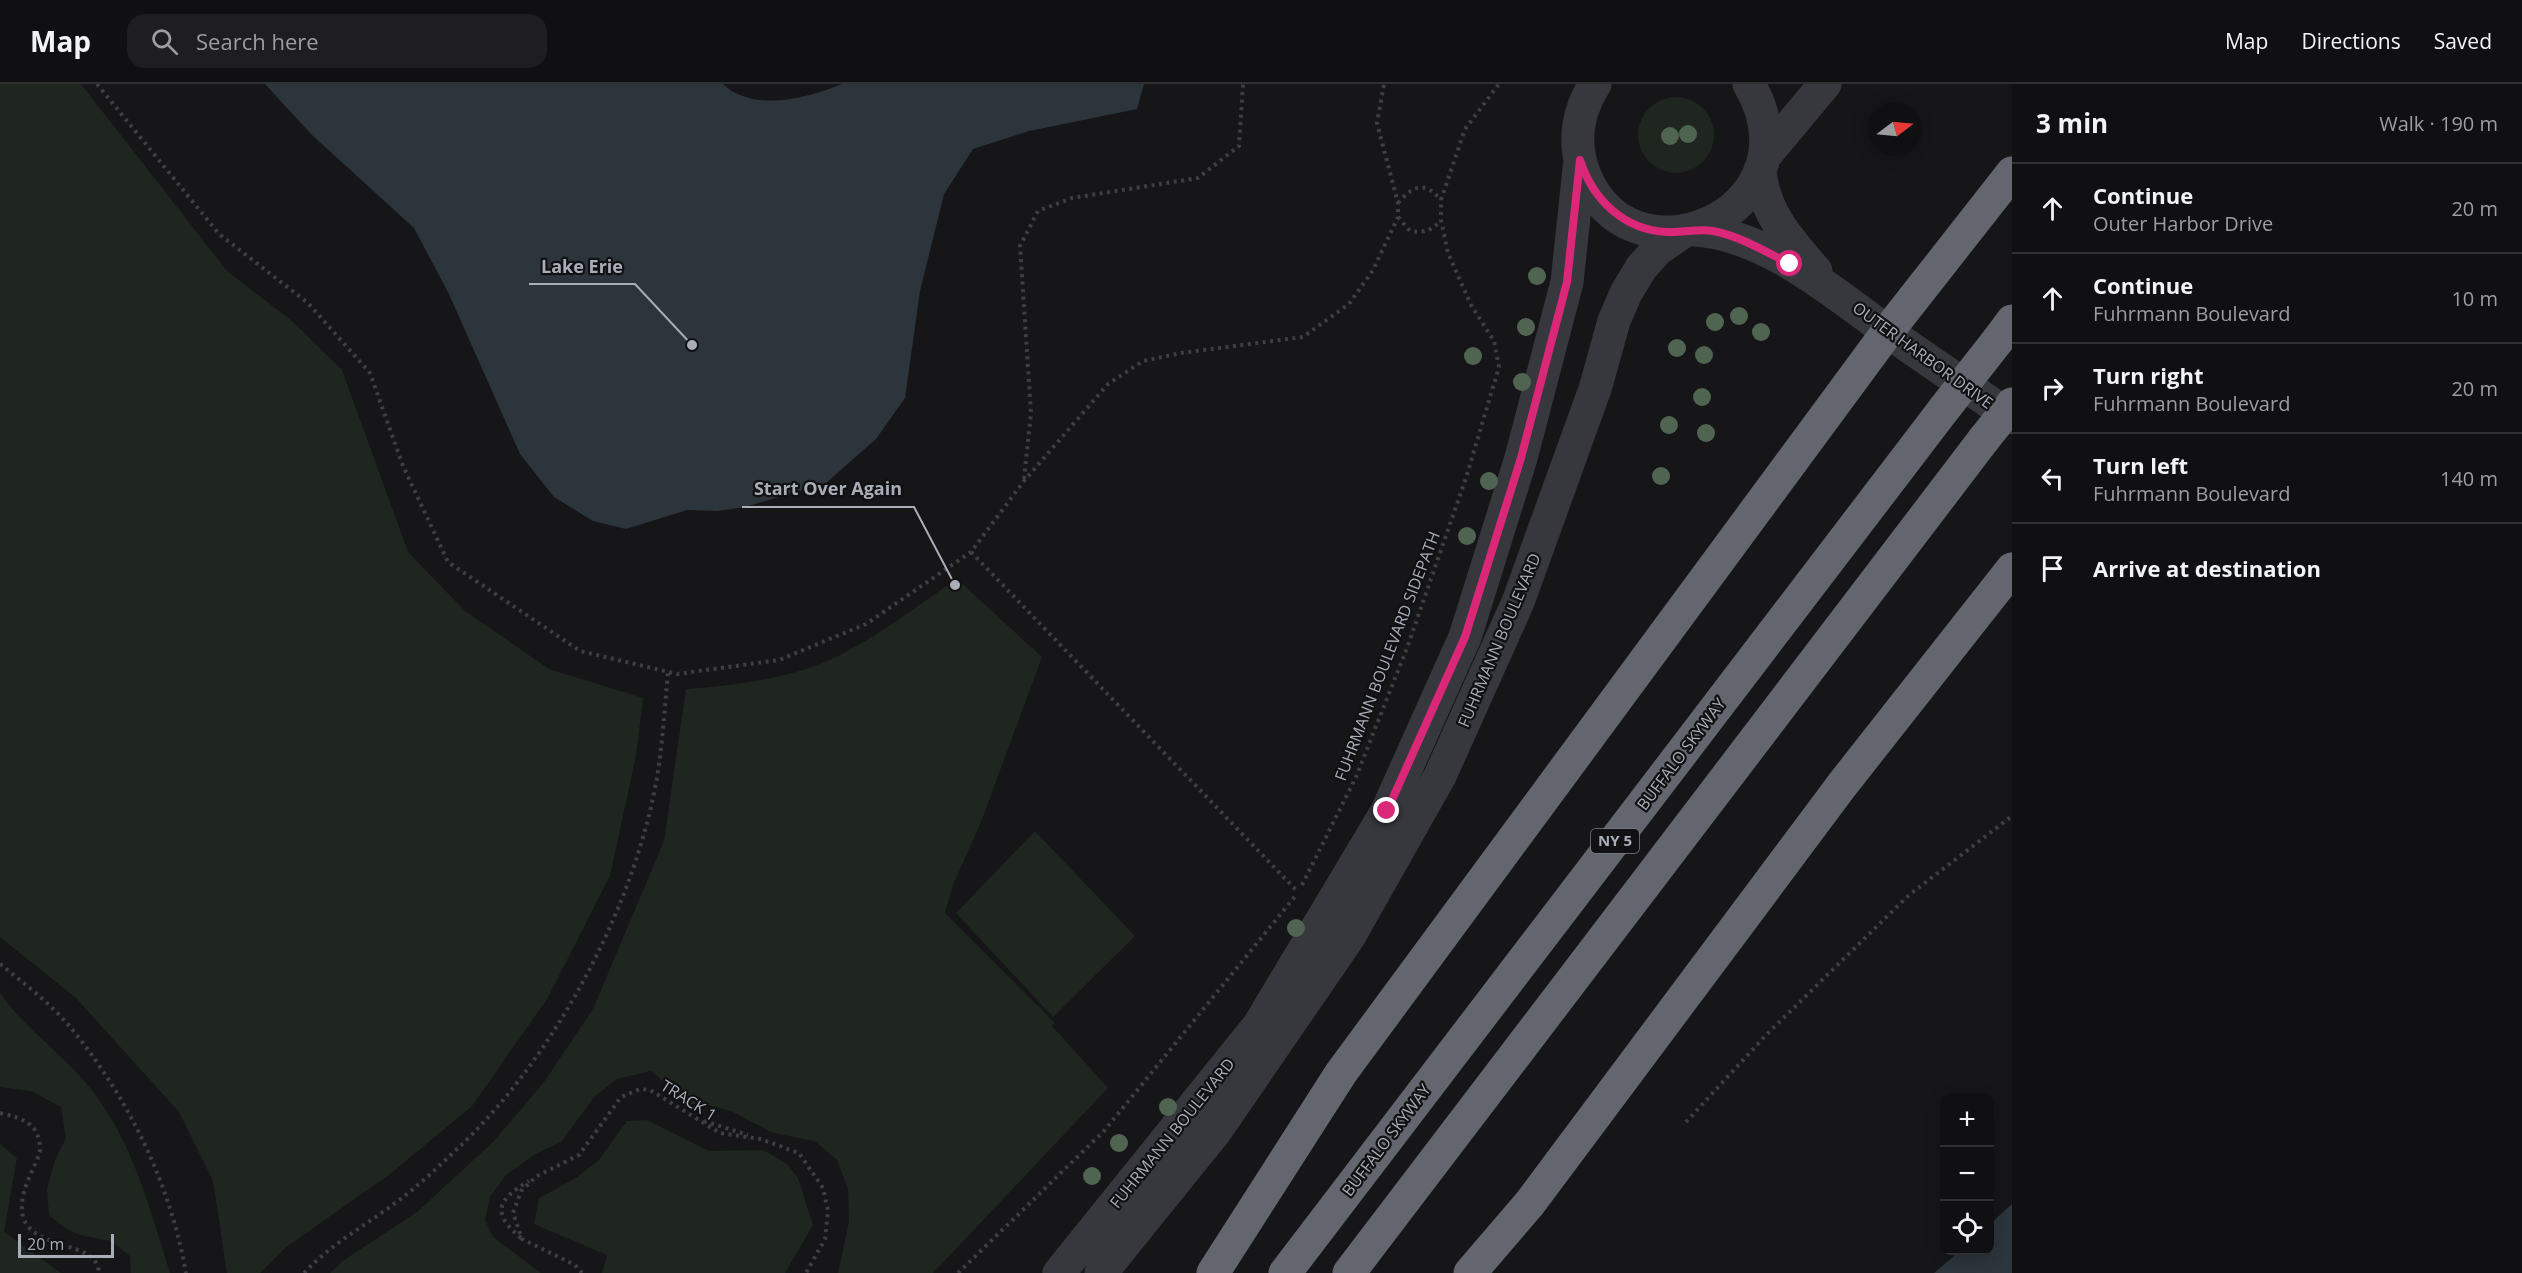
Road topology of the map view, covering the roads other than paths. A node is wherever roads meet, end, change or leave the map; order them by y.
1 (1563, 84) edge
2 (1595, 84) edge
3 (1749, 84) edge
4 (1825, 84) edge
5 (1579, 153) junction
6 (1762, 163) junction
7 (2012, 173) edge
8 (1690, 231) junction
9 (1833, 290) junction
10 (1888, 331) junction
11 (2005, 331) edge
12 (2012, 404) edge
13 (2012, 418) edge
14 (2012, 569) edge
15 (1290, 999) junction
16 (1059, 1273) edge
17 (1101, 1273) edge
18 (1213, 1273) edge
19 (1285, 1273) edge
20 (1349, 1273) edge
21 (1470, 1273) edge

1 - 5 street
2 - 5 street, FUHRMANN BOULEVARD
3 - 6 street, FUHRMANN BOULEVARD
4 - 6 street, FUHRMANN BOULEVARD
5 - 8 street, FUHRMANN BOULEVARD
5 - 15 street, FUHRMANN BOULEVARD
6 - 8 street, FUHRMANN BOULEVARD
6 - 9 street, OUTER HARBOR DRIVE
7 - 10 highway
8 - 9 street, OUTER HARBOR DRIVE
8 - 15 street, FUHRMANN BOULEVARD
9 - 10 street, OUTER HARBOR DRIVE
10 - 13 street, OUTER HARBOR DRIVE
10 - 18 highway
11 - 19 highway, BUFFALO SKYWAY / NY 5, bridge
12 - 20 highway, NY 5, bridge
14 - 21 highway
15 - 16 street, FUHRMANN BOULEVARD
15 - 17 street, FUHRMANN BOULEVARD

